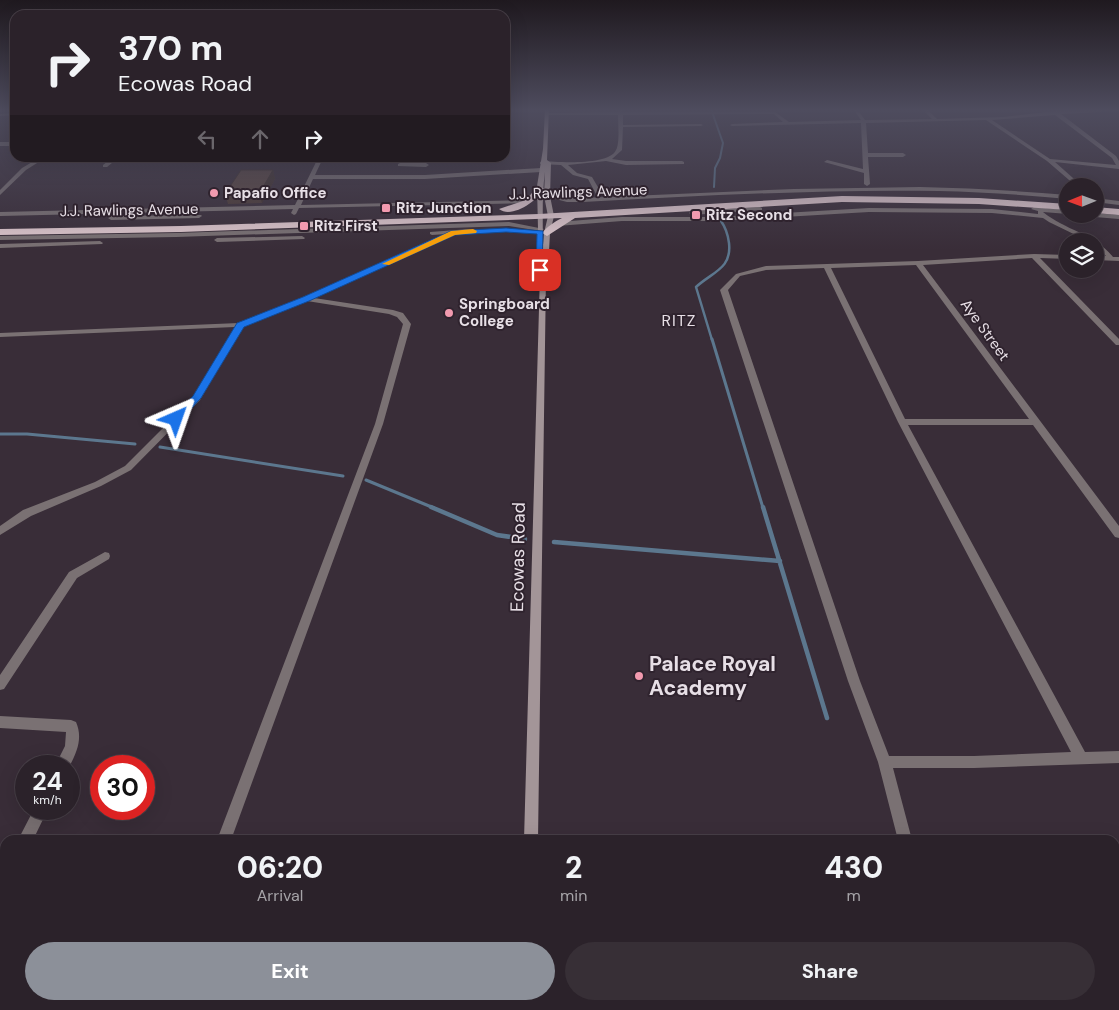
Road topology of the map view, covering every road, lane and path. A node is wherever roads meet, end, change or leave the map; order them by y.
1 (545, 156) edge
2 (612, 156) edge
3 (865, 156) edge
4 (1044, 156) edge
5 (606, 160) junction
6 (1049, 160) junction
7 (35, 162) edge
8 (110, 162) edge
9 (318, 162) edge
10 (426, 162) edge
11 (545, 162) junction
12 (827, 162) dead end
13 (682, 163) dead end
14 (562, 164) junction
15 (426, 165) junction
16 (105, 166) dead end
17 (400, 166) dead end
18 (1119, 166) edge
19 (541, 170) junction
20 (867, 172) junction
21 (311, 177) junction
22 (425, 177) junction
23 (1070, 178) edge
24 (867, 184) junction
25 (958, 184) dead end
26 (544, 192) junction
27 (0, 193) edge
28 (599, 194) junction
29 (797, 194) junction
30 (1059, 196) edge
31 (583, 200) junction
32 (1059, 201) edge
33 (529, 202) junction
34 (940, 202) junction
35 (1104, 202) edge
36 (1104, 205) edge
37 (1119, 205) edge
38 (1059, 207) edge
39 (503, 209) junction
40 (1038, 210) junction
41 (295, 211) junction
42 (461, 211) junction
43 (1059, 211) edge
44 (1104, 211) edge
45 (539, 212) junction
46 (1119, 212) edge
47 (0, 214) edge
48 (552, 215) junction
49 (1043, 216) junction
50 (1104, 216) edge
51 (1119, 218) edge
52 (0, 220) edge
53 (150, 220) junction
54 (0, 226) edge
55 (462, 226) junction
56 (280, 229) junction
57 (0, 232) edge
58 (454, 233) junction
59 (542, 233) junction
60 (1076, 233) edge
61 (0, 238) edge
62 (0, 246) edge
63 (1104, 249) edge
64 (1034, 256) junction
65 (1059, 257) edge
66 (1104, 258) edge
67 (1111, 258) junction
68 (1119, 260) edge
69 (918, 262) junction
70 (826, 265) junction
71 (306, 299) junction
72 (240, 325) junction
73 (0, 335) edge
74 (1119, 343) edge
75 (902, 422) junction
76 (1035, 422) junction
77 (0, 531) edge
78 (1119, 534) edge
79 (105, 556) dead end
80 (0, 685) edge
81 (0, 722) edge
82 (68, 755) edge
83 (1080, 757) junction
84 (1119, 757) edge
85 (885, 762) junction
86 (36, 820) edge
87 (28, 835) edge
88 (226, 835) edge
89 (531, 835) edge
90 (903, 835) edge

1 - 11 street
2 - 5 street
3 - 20 street
4 - 6 street
5 - 13 street
5 - 14 street
6 - 18 street
6 - 23 street
7 - 27 street
8 - 16 street
9 - 21 street
10 - 15 street
11 - 14 street
11 - 19 street
11 - 26 street
12 - 20 street
14 - 28 street
15 - 17 street
15 - 22 street
19 - 22 street
19 - 26 street
20 - 24 street
21 - 22 street
21 - 41 street
24 - 25 street
24 - 28 street
26 - 31 street
26 - 33 highway
26 - 45 street, Ecowas Road
26 - 48 street
28 - 31 street
29 - 30 street
29 - 31 street
29 - 32 highway, J.J. Rawlings Avenue
29 - 48 highway, J.J. Rawlings Avenue
33 - 39 highway
33 - 41 street
34 - 38 highway, J.J. Rawlings Avenue
34 - 40 street
34 - 48 highway, J.J. Rawlings Avenue
35 - 37 street
36 - 37 highway
39 - 42 highway, J.J. Rawlings Avenue
39 - 45 highway, J.J. Rawlings Avenue
40 - 43 street
40 - 49 street
41 - 42 street
41 - 47 street
41 - 53 street
42 - 53 highway, J.J. Rawlings Avenue
44 - 46 highway
45 - 48 highway
45 - 56 highway
45 - 59 street, Ecowas Road
48 - 49 street
48 - 59 highway
49 - 60 street
50 - 51 street
52 - 53 street
53 - 54 highway, J.J. Rawlings Avenue
55 - 56 street
55 - 58 street
55 - 59 street
56 - 57 highway
56 - 61 street
58 - 59 street
58 - 62 street
58 - 71 street
59 - 89 street, Ecowas Road
63 - 67 street
64 - 65 street
64 - 69 street
64 - 74 street
66 - 67 street
67 - 68 street
69 - 70 street
69 - 76 street, Aye Street
70 - 75 street
70 - 85 street
71 - 72 street
71 - 88 street
72 - 73 street
72 - 77 street
75 - 76 street
75 - 83 street
76 - 78 street, Aye Street
79 - 80 street
81 - 82 street
83 - 84 street
83 - 85 street
85 - 90 street
86 - 87 street

